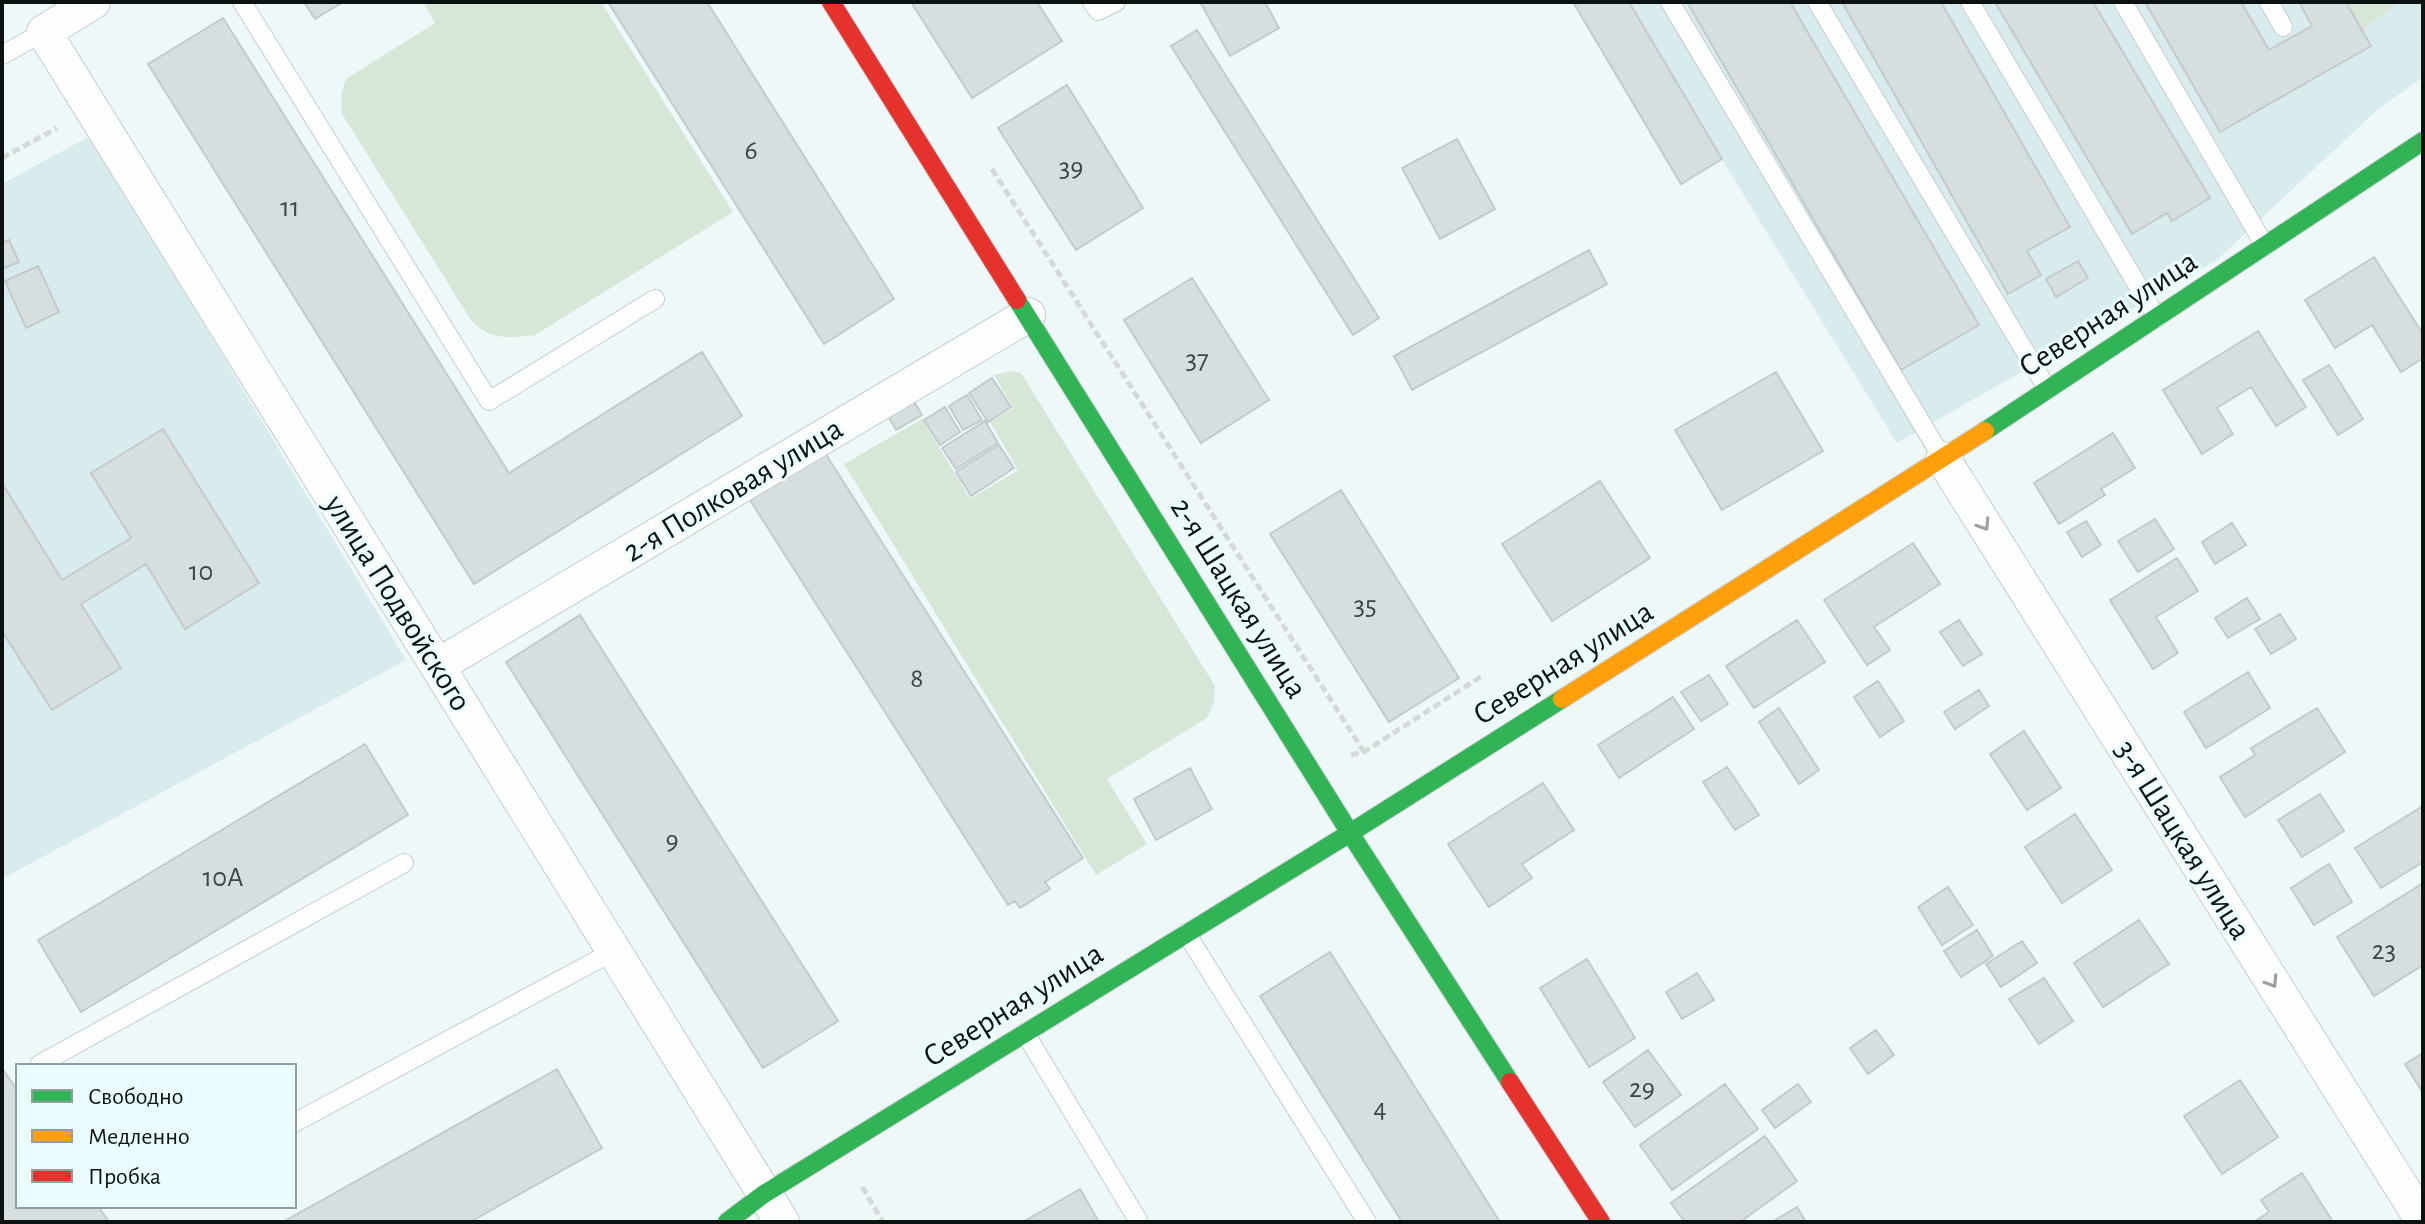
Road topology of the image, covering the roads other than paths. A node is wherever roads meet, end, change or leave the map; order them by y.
1 (93, 2) edge
2 (242, 2) edge
3 (831, 2) edge
4 (1092, 2) edge
5 (1116, 2) edge
6 (1670, 2) edge
7 (1817, 2) edge
8 (1970, 2) edge
9 (2123, 2) edge
10 (2269, 2) edge
11 (2283, 27) dead end
12 (44, 32) junction
13 (2, 55) edge
14 (2423, 141) edge
15 (2265, 246) junction
16 (655, 299) dead end
17 (1028, 315) junction
18 (2157, 318) junction
19 (2048, 390) junction
20 (1943, 459) junction
21 (437, 666) junction
22 (1350, 833) junction
23 (404, 863) dead end
24 (1186, 933) junction
25 (614, 951) junction
26 (1025, 1033) junction
27 (40, 1064) edge
28 (296, 1122) edge
29 (773, 1208) edge
30 (2423, 1221) edge
31 (727, 1222) edge
32 (1139, 1222) edge
33 (1367, 1222) edge
34 (1601, 1222) edge

1 - 12 street
2 - 16 lane
3 - 17 street, 2-я Шацкая улица
4 - 5 lane
6 - 20 lane
7 - 19 lane
8 - 18 lane
9 - 15 lane
10 - 11 lane
12 - 13 lane
12 - 21 street, улица Подвойского
14 - 15 street, Северная улица
15 - 18 street, Северная улица
17 - 21 street, 2-я Полковая улица
17 - 22 street, 2-я Шацкая улица
18 - 19 street, Северная улица
19 - 20 street, Северная улица
20 - 22 street, Северная улица
20 -> 30 street, 3-я Шацкая улица
21 - 25 street, улица Подвойского
22 - 24 street, Северная улица
22 - 34 street, 2-я Шацкая улица
23 - 27 lane
24 - 26 street, Северная улица
24 - 33 lane
25 - 28 lane
25 - 29 street, улица Подвойского
26 - 29 street, Северная улица
26 - 32 lane
29 - 31 street, Северная улица

